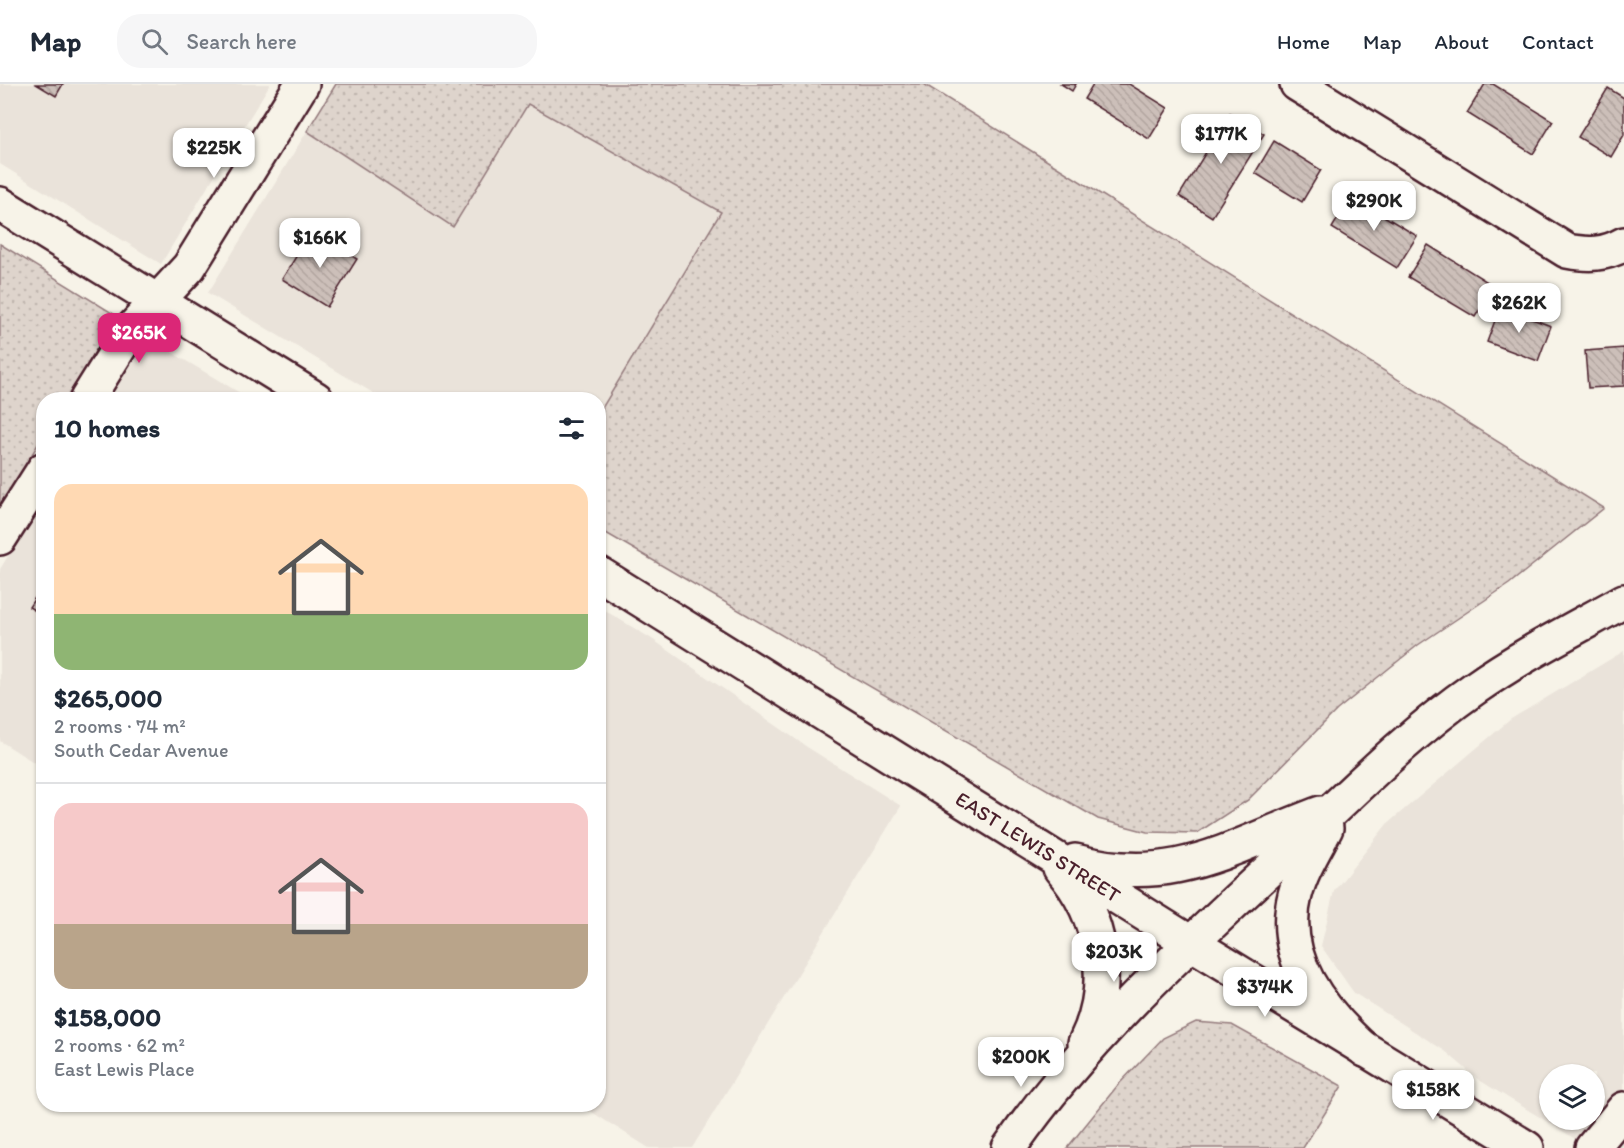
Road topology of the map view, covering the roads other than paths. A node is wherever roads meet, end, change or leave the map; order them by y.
1 (302, 84) edge
2 (1297, 84) edge
3 (0, 204) edge
4 (1624, 244) edge
5 (159, 302) junction
6 (91, 392) edge
7 (305, 392) edge
8 (36, 482) edge
9 (0, 538) edge
10 (606, 578) edge
11 (1624, 601) edge
12 (1335, 808) junction
13 (1045, 851) junction
14 (1191, 943) junction
15 (1365, 1050) junction
16 (1076, 1061) junction
17 (1624, 1109) edge
18 (1009, 1148) edge
19 (1527, 1148) edge
20 (1592, 1148) edge

1 - 5 main road
2 - 4 main road
3 - 5 main road
5 - 6 main road
5 - 7 main road
8 - 9 main road
10 - 13 main road, EAST LEWIS STREET
11 - 12 main road
12 - 13 main road
12 - 14 main road
12 - 15 main road
13 - 14 main road, EAST LEWIS STREET
13 - 16 main road
14 - 15 main road, EAST LEWIS STREET
14 - 16 main road
15 - 19 main road
16 - 18 main road
17 - 20 main road

